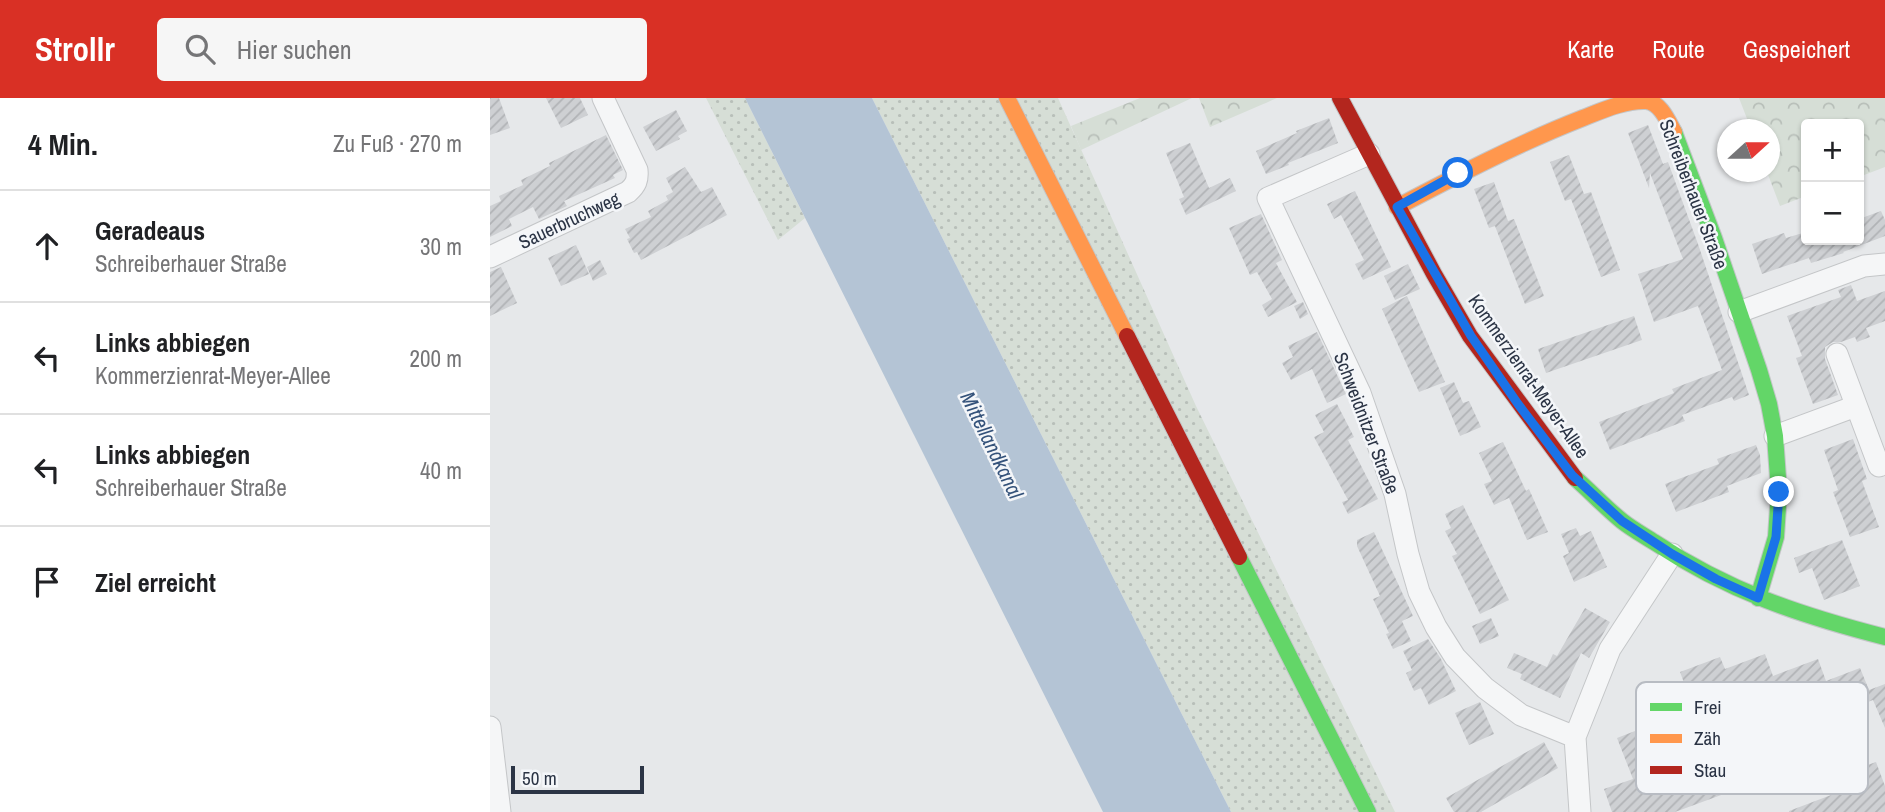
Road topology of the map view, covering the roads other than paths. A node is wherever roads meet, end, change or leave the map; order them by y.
1 (603, 98) edge
2 (1007, 98) edge
3 (1340, 98) edge
4 (1369, 154) junction
5 (1397, 207) junction
6 (490, 257) edge
7 (1885, 264) edge
8 (1739, 312) junction
9 (1837, 354) dead end
10 (1856, 406) junction
11 (1775, 436) junction
12 (1879, 466) dead end
13 (1672, 554) junction
14 (1758, 598) junction
15 (1885, 637) edge
16 (490, 727) edge
17 (1575, 737) junction
18 (500, 812) edge
19 (1368, 812) edge
20 (1580, 812) edge

1 - 6 street, Sauerbruchweg
2 - 19 street
3 - 4 street, Kommerzienrat-Meyer-Allee
4 - 5 street, Kommerzienrat-Meyer-Allee
4 - 17 street, Schweidnitzer Straße
5 - 8 street, Schreiberhauer Straße
5 - 13 street, Kommerzienrat-Meyer-Allee
7 - 8 street
8 - 11 street, Schreiberhauer Straße
9 - 10 street
10 - 11 street
10 - 12 street
11 - 14 street, Schreiberhauer Straße
13 - 14 street, Kommerzienrat-Meyer-Allee
13 - 17 street
14 - 15 street, Kommerzienrat-Meyer-Allee
16 - 18 street
17 - 20 street

